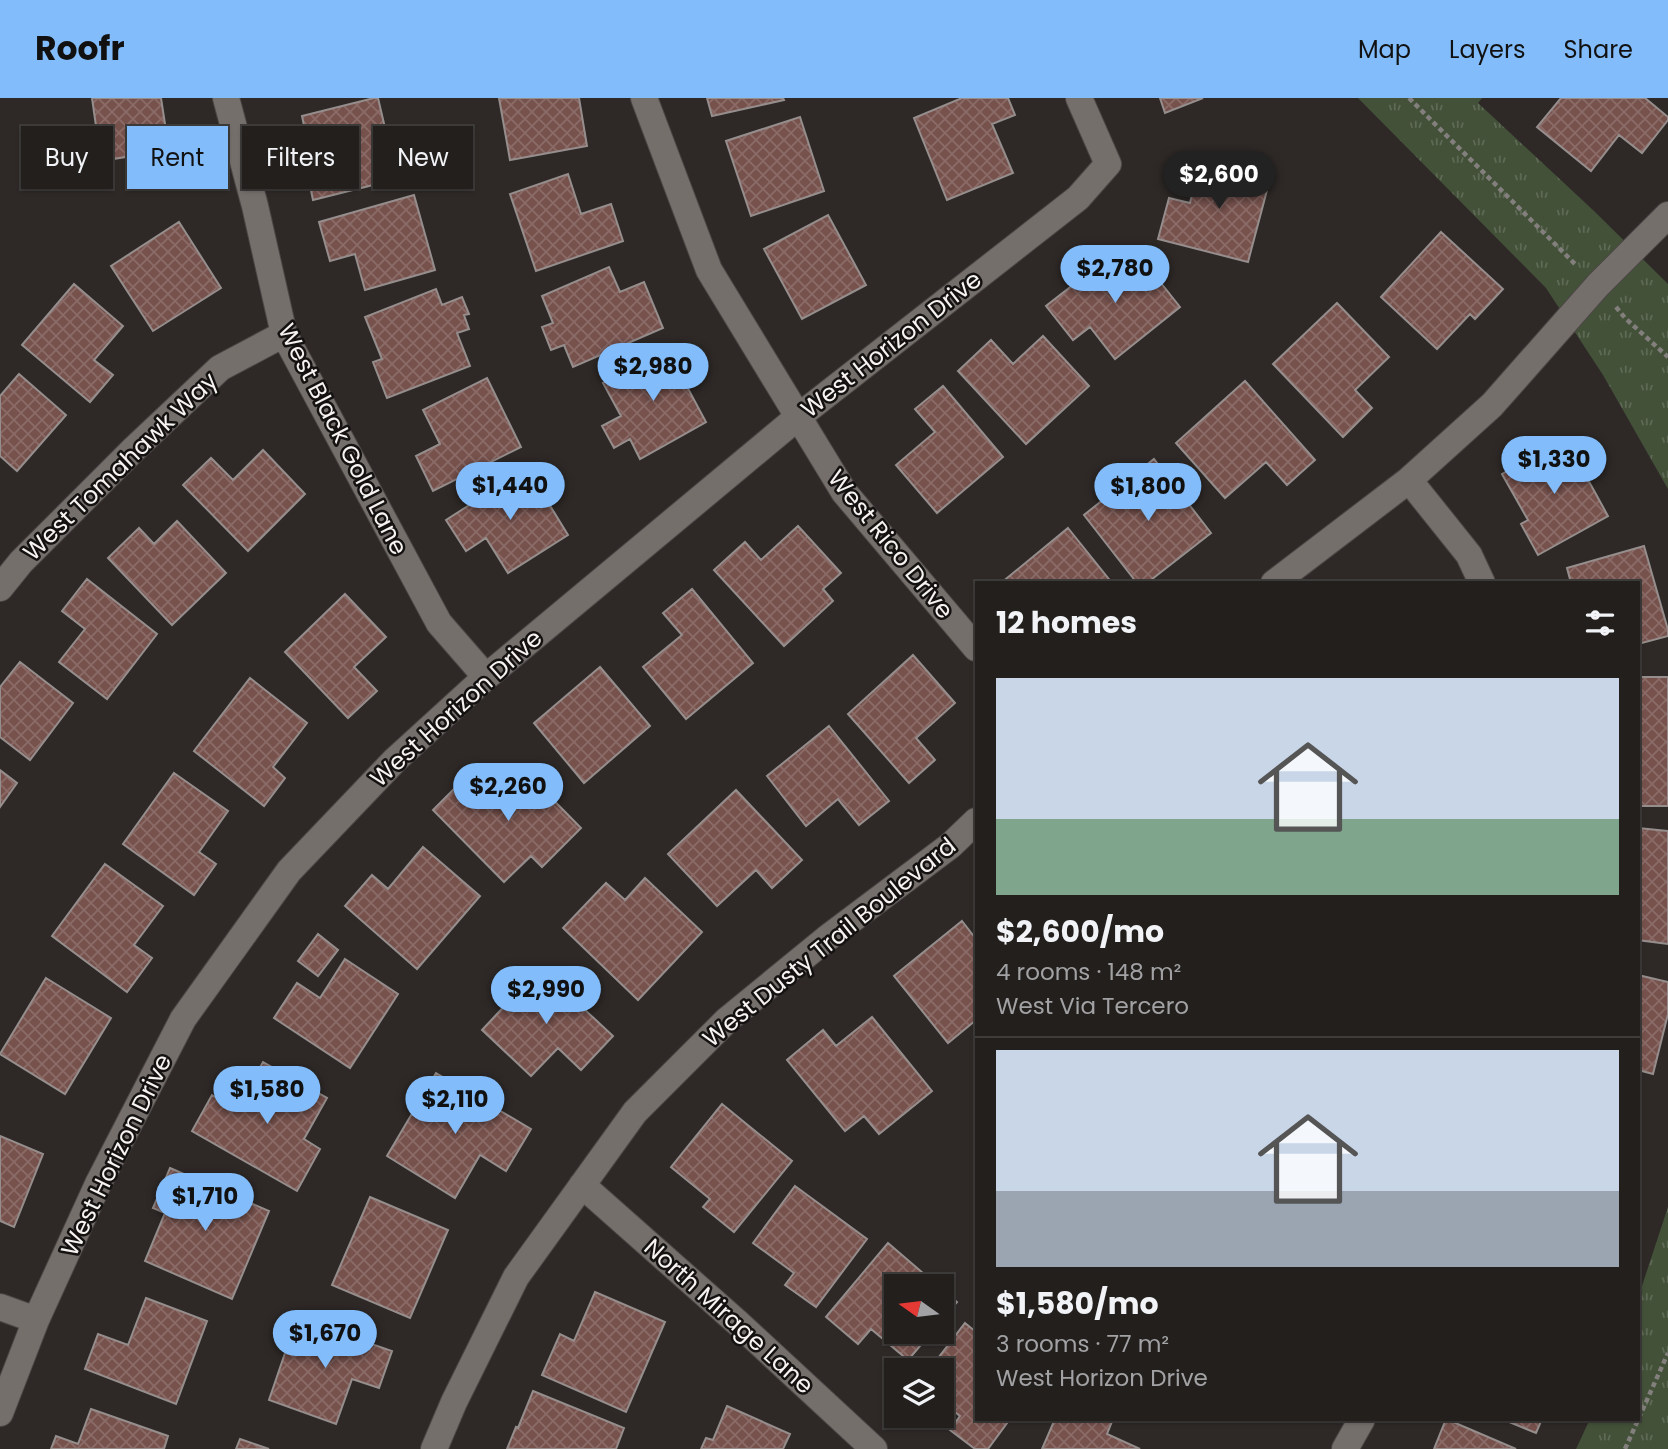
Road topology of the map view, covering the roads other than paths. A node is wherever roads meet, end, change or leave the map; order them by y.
1 (226, 98) edge
2 (644, 98) edge
3 (1079, 98) edge
4 (1668, 215) edge
5 (284, 334) junction
6 (798, 418) junction
7 (1409, 480) junction
8 (1277, 581) edge
9 (1481, 581) edge
10 (0, 588) edge
11 (975, 648) edge
12 (486, 677) junction
13 (975, 822) edge
14 (582, 1185) junction
15 (0, 1307) edge
16 (36, 1320) junction
17 (0, 1413) edge
18 (1361, 1421) edge
19 (434, 1449) edge
20 (874, 1449) edge
21 (1345, 1449) edge

1 - 5 street, West Black Gold Lane
2 - 6 street, West Rico Drive
3 - 6 street, West Horizon Drive
4 - 7 street
5 - 10 street, West Tomahawk Way
5 - 12 street, West Black Gold Lane
6 - 11 street, West Rico Drive
6 - 12 street, West Horizon Drive
7 - 8 street
7 - 9 street
12 - 16 street, West Horizon Drive
13 - 14 street, West Dusty Trail Boulevard
14 - 19 street, West Dusty Trail Boulevard
14 - 20 street, North Mirage Lane
15 - 16 street
16 - 17 street, West Horizon Drive
18 - 21 street

